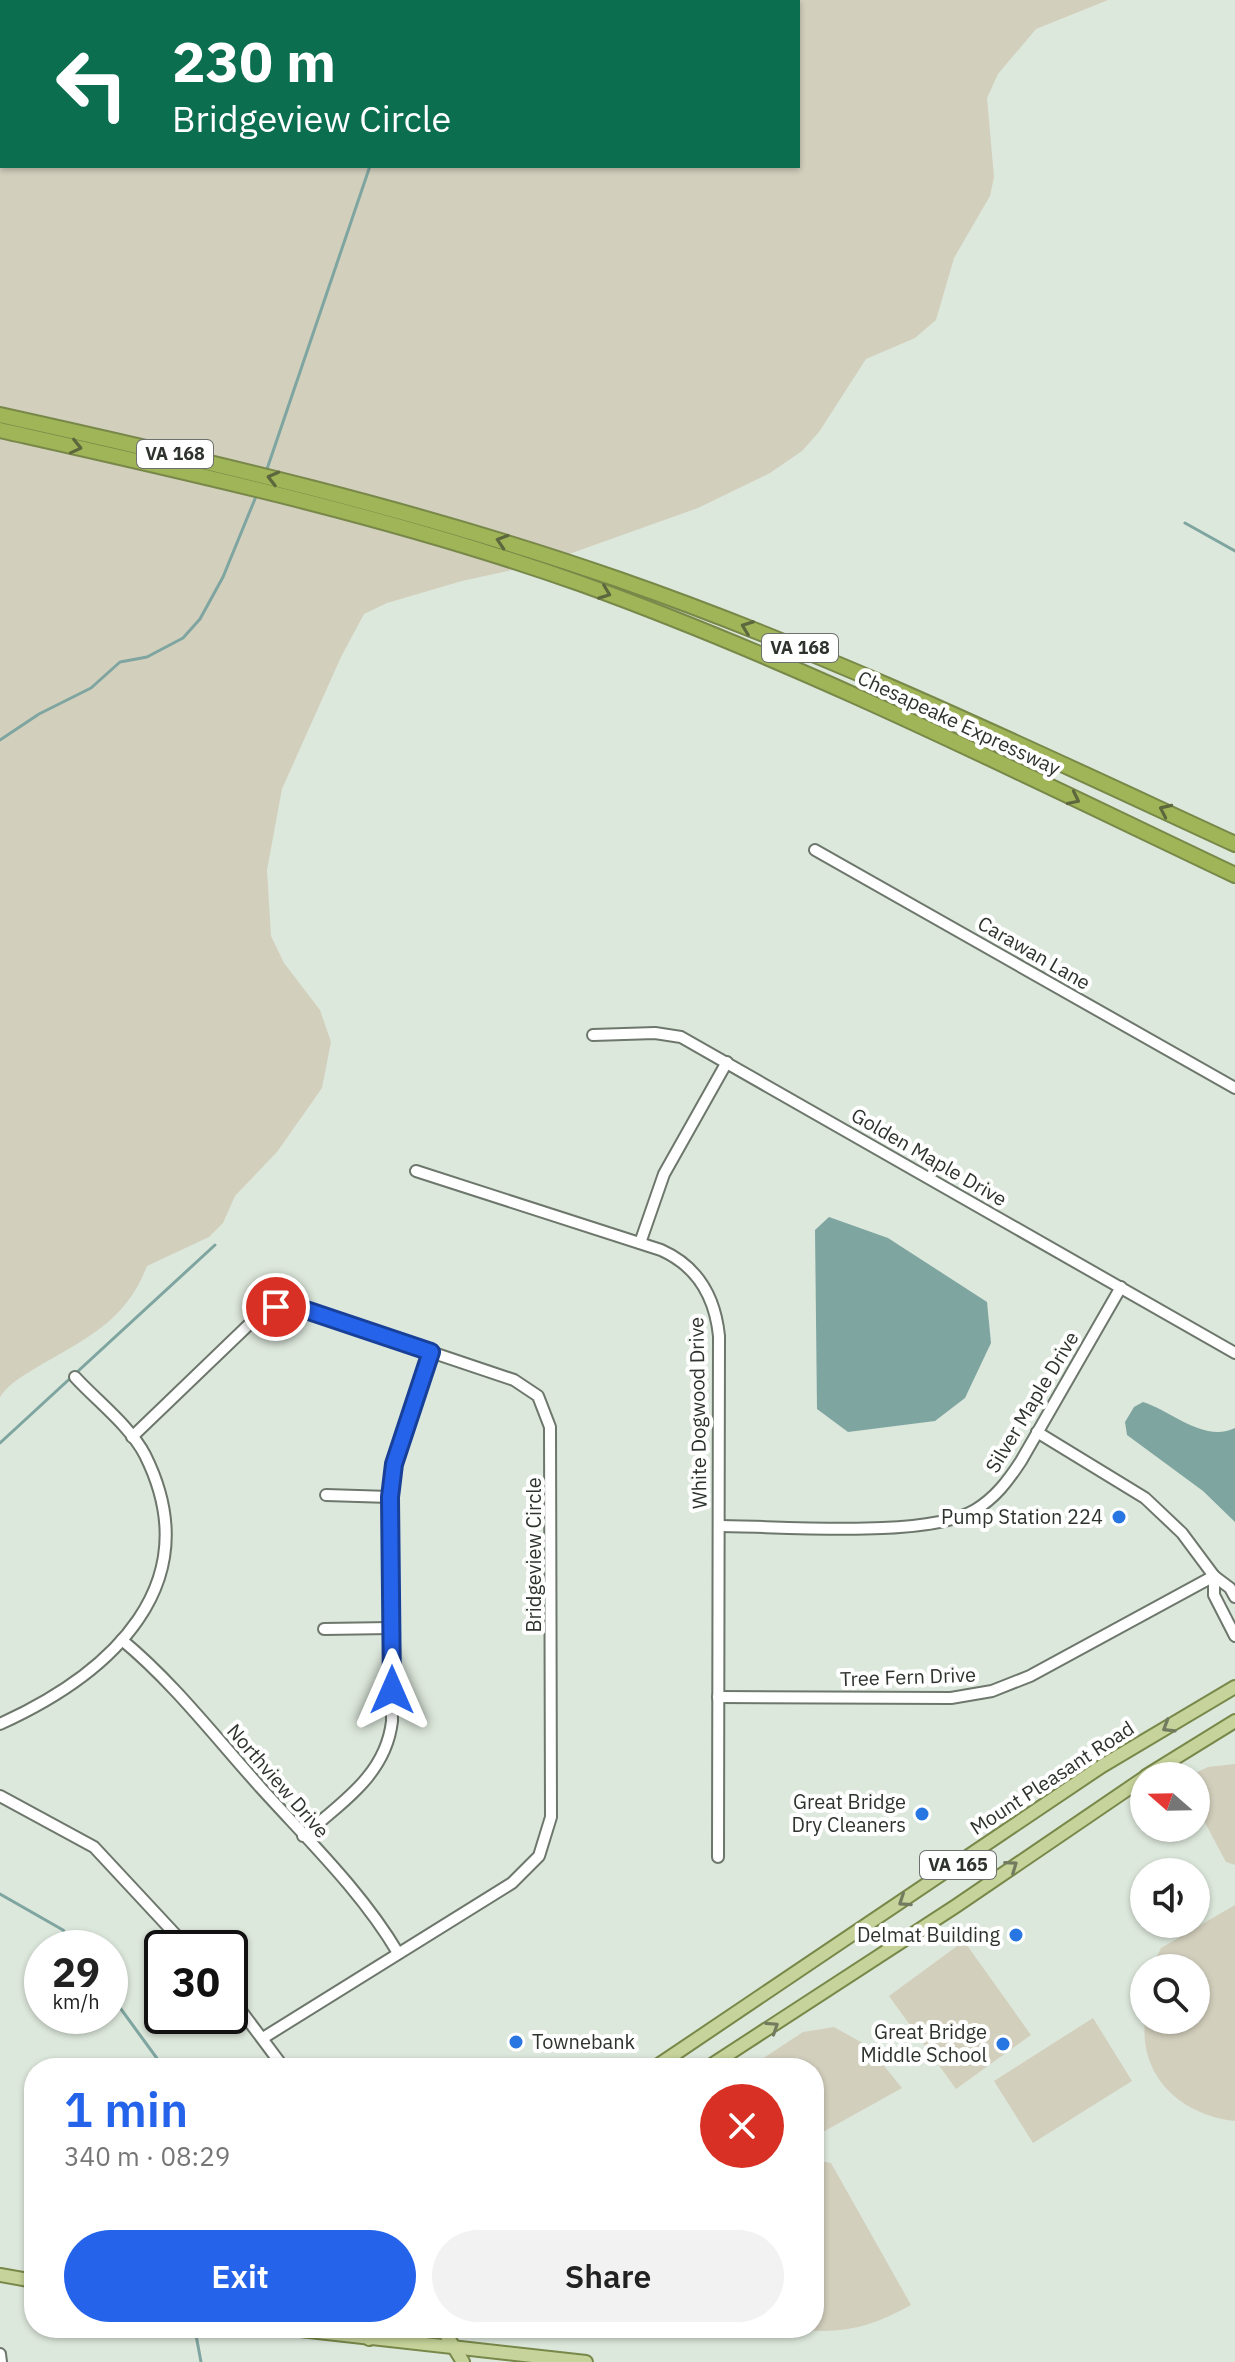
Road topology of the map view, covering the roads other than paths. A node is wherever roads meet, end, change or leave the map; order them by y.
1 (0, 415) edge
2 (0, 430) edge
3 (346, 504) junction
4 (1235, 844) edge
5 (815, 850) dead end
6 (1235, 877) edge
7 (593, 1035) dead end
8 (727, 1062) junction
9 (1235, 1088) edge
10 (416, 1171) dead end
11 (640, 1243) junction
12 (1121, 1287) junction
13 (431, 1352) junction
14 (1235, 1353) edge
15 (75, 1377) dead end
16 (1037, 1432) junction
17 (132, 1437) junction
18 (326, 1495) dead end
19 (390, 1497) junction
20 (719, 1526) junction
21 (1214, 1576) junction
22 (1235, 1597) edge
23 (391, 1628) junction
24 (324, 1629) dead end
25 (1235, 1636) edge
26 (122, 1640) junction
27 (1235, 1687) edge
28 (718, 1697) junction
29 (1235, 1721) edge
30 (0, 1724) edge
31 (1169, 1762) edge
32 (1130, 1787) edge
33 (0, 1796) edge
34 (303, 1836) junction
35 (718, 1857) dead end
36 (171, 1930) edge
37 (398, 1953) junction
38 (248, 2019) edge
39 (263, 2038) junction
40 (277, 2058) edge
41 (669, 2058) edge
42 (722, 2058) edge
43 (0, 2275) edge
44 (24, 2279) edge
45 (353, 2338) edge
46 (371, 2338) edge
47 (448, 2338) edge
48 (367, 2340) junction
49 (455, 2348) junction
50 (0, 2354) edge
51 (1, 2362) edge
52 (463, 2362) edge
53 (586, 2362) edge

3 -> 1 highway, VA 168
2 -> 3 highway, VA 168
4 -> 3 highway, Chesapeake Expressway / VA 168
3 -> 6 highway, Chesapeake Expressway / VA 168
5 - 9 street, Carawan Lane
7 - 8 street, Golden Maple Drive
8 - 11 street
8 - 12 street, Golden Maple Drive
10 - 11 street, White Dogwood Drive
11 - 20 street, White Dogwood Drive
12 - 14 street, Golden Maple Drive
12 - 16 street, Silver Maple Drive
13 - 17 street, Bridgeview Circle
13 - 19 street
13 - 37 street, Bridgeview Circle
15 - 17 street
16 - 20 street, Silver Maple Drive
16 - 21 street
17 - 26 street
18 - 19 street
19 - 23 street
20 - 28 street, White Dogwood Drive
21 - 22 street
21 - 25 street
21 - 28 street, Tree Fern Drive
23 - 24 street
23 - 34 street
26 - 30 street
26 - 34 street, Northview Drive
27 -> 41 main road, Mount Pleasant Road / VA 165
28 - 35 street, White Dogwood Drive
29 - 31 main road, VA 165
42 -> 32 main road, VA 165
33 - 36 street
34 - 37 street, Northview Drive
37 - 39 street, Bridgeview Circle
38 - 39 street
39 - 40 street
43 - 44 main road
45 - 48 main road
46 - 48 main road
47 - 49 main road
48 - 49 main road
49 - 52 main road
49 - 53 main road
50 - 51 street

